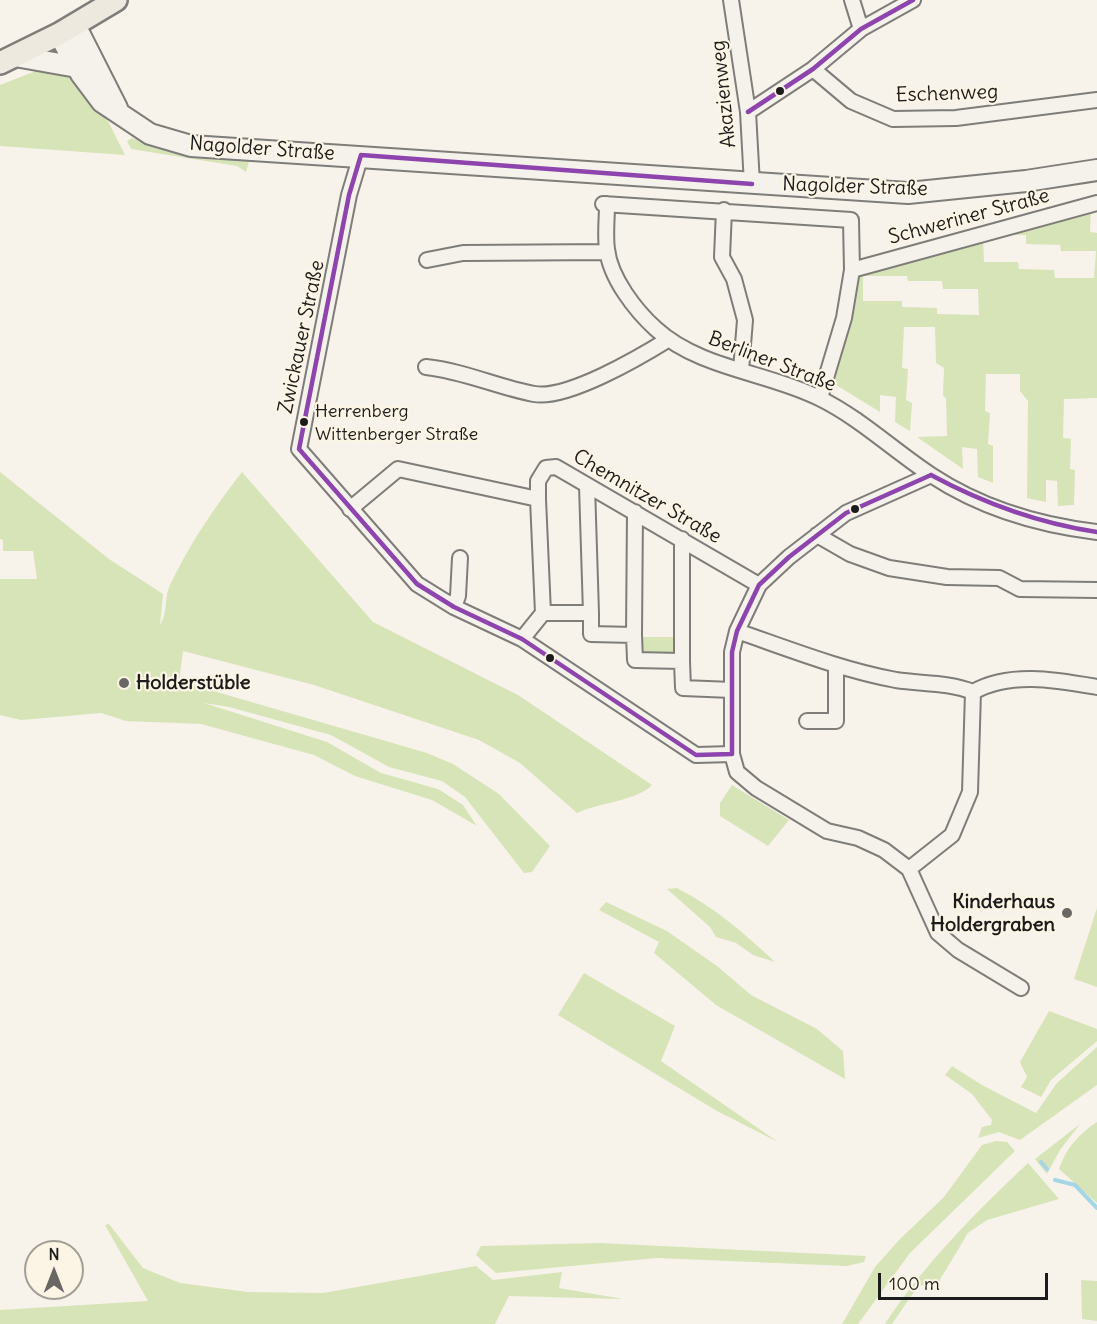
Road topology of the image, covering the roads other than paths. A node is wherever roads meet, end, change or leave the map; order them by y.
1 (116, 0) edge
2 (731, 0) edge
3 (852, 0) edge
4 (913, 0) edge
5 (67, 30) junction
6 (861, 30) junction
7 (8, 60) edge
8 (77, 66) junction
9 (813, 69) junction
10 (1097, 100) edge
11 (118, 111) junction
12 (748, 112) junction
13 (361, 156) junction
14 (1097, 170) edge
15 (752, 184) junction
16 (1097, 203) edge
17 (724, 210) junction
18 (607, 252) junction
19 (427, 260) dead end
20 (852, 270) junction
21 (669, 339) junction
22 (426, 367) dead end
23 (741, 369) junction
24 (820, 398) junction
25 (932, 475) junction
26 (587, 486) junction
27 (538, 499) junction
28 (350, 509) junction
29 (635, 512) junction
30 (1097, 532) edge
31 (817, 535) junction
32 (682, 539) junction
33 (460, 558) dead end
34 (759, 585) junction
35 (1097, 590) edge
36 (454, 607) junction
37 (543, 613) junction
38 (591, 613) junction
39 (737, 631) junction
40 (634, 635) junction
41 (522, 639) junction
42 (682, 661) junction
43 (836, 665) junction
44 (1097, 687) edge
45 (732, 690) junction
46 (973, 692) junction
47 (807, 721) dead end
48 (732, 754) junction
49 (909, 870) junction
50 (1021, 988) dead end

1 - 5 main road
2 - 12 street, Akazienweg
3 - 6 street
4 - 6 street
5 - 7 main road
5 - 8 main road, Nagolder Straße
5 - 11 main road, Nagolder Straße
6 - 9 street
7 - 8 main road
8 - 11 main road, Nagolder Straße
9 - 10 street, Eschenweg
9 - 12 street
11 - 13 main road, Nagolder Straße
12 - 15 street, Akazienweg
13 - 15 main road, Nagolder Straße
13 - 28 street, Zwickauer Straße
14 - 15 main road, Nagolder Straße
16 - 20 street, Schweriner Straße
17 - 18 street, Berliner Straße
17 - 20 street, Berliner Straße
17 - 23 street
18 - 19 street
18 - 21 street, Berliner Straße
20 - 24 street
21 - 22 street
21 - 23 street, Berliner Straße
23 - 24 street, Berliner Straße
24 - 25 street, Berliner Straße
25 - 30 street, Berliner Straße
25 - 31 street
26 - 27 street, Chemnitzer Straße
26 - 29 street, Chemnitzer Straße
26 - 38 street
27 - 28 street
27 - 37 street, Chemnitzer Straße
28 - 36 street, Zwickauer Straße
29 - 32 street, Chemnitzer Straße
29 - 40 street
31 - 34 street
31 - 35 street
32 - 34 street, Chemnitzer Straße
32 - 42 street
33 - 36 street
34 - 39 street
36 - 41 street, Zwickauer Straße
37 - 38 street
37 - 41 street
38 - 40 street
39 - 43 street
39 - 45 street
40 - 42 street
41 - 48 street, Zwickauer Straße
42 - 45 street
43 - 46 street
43 - 47 street
44 - 46 street
45 - 48 street
46 - 49 street
48 - 49 street
49 - 50 street

